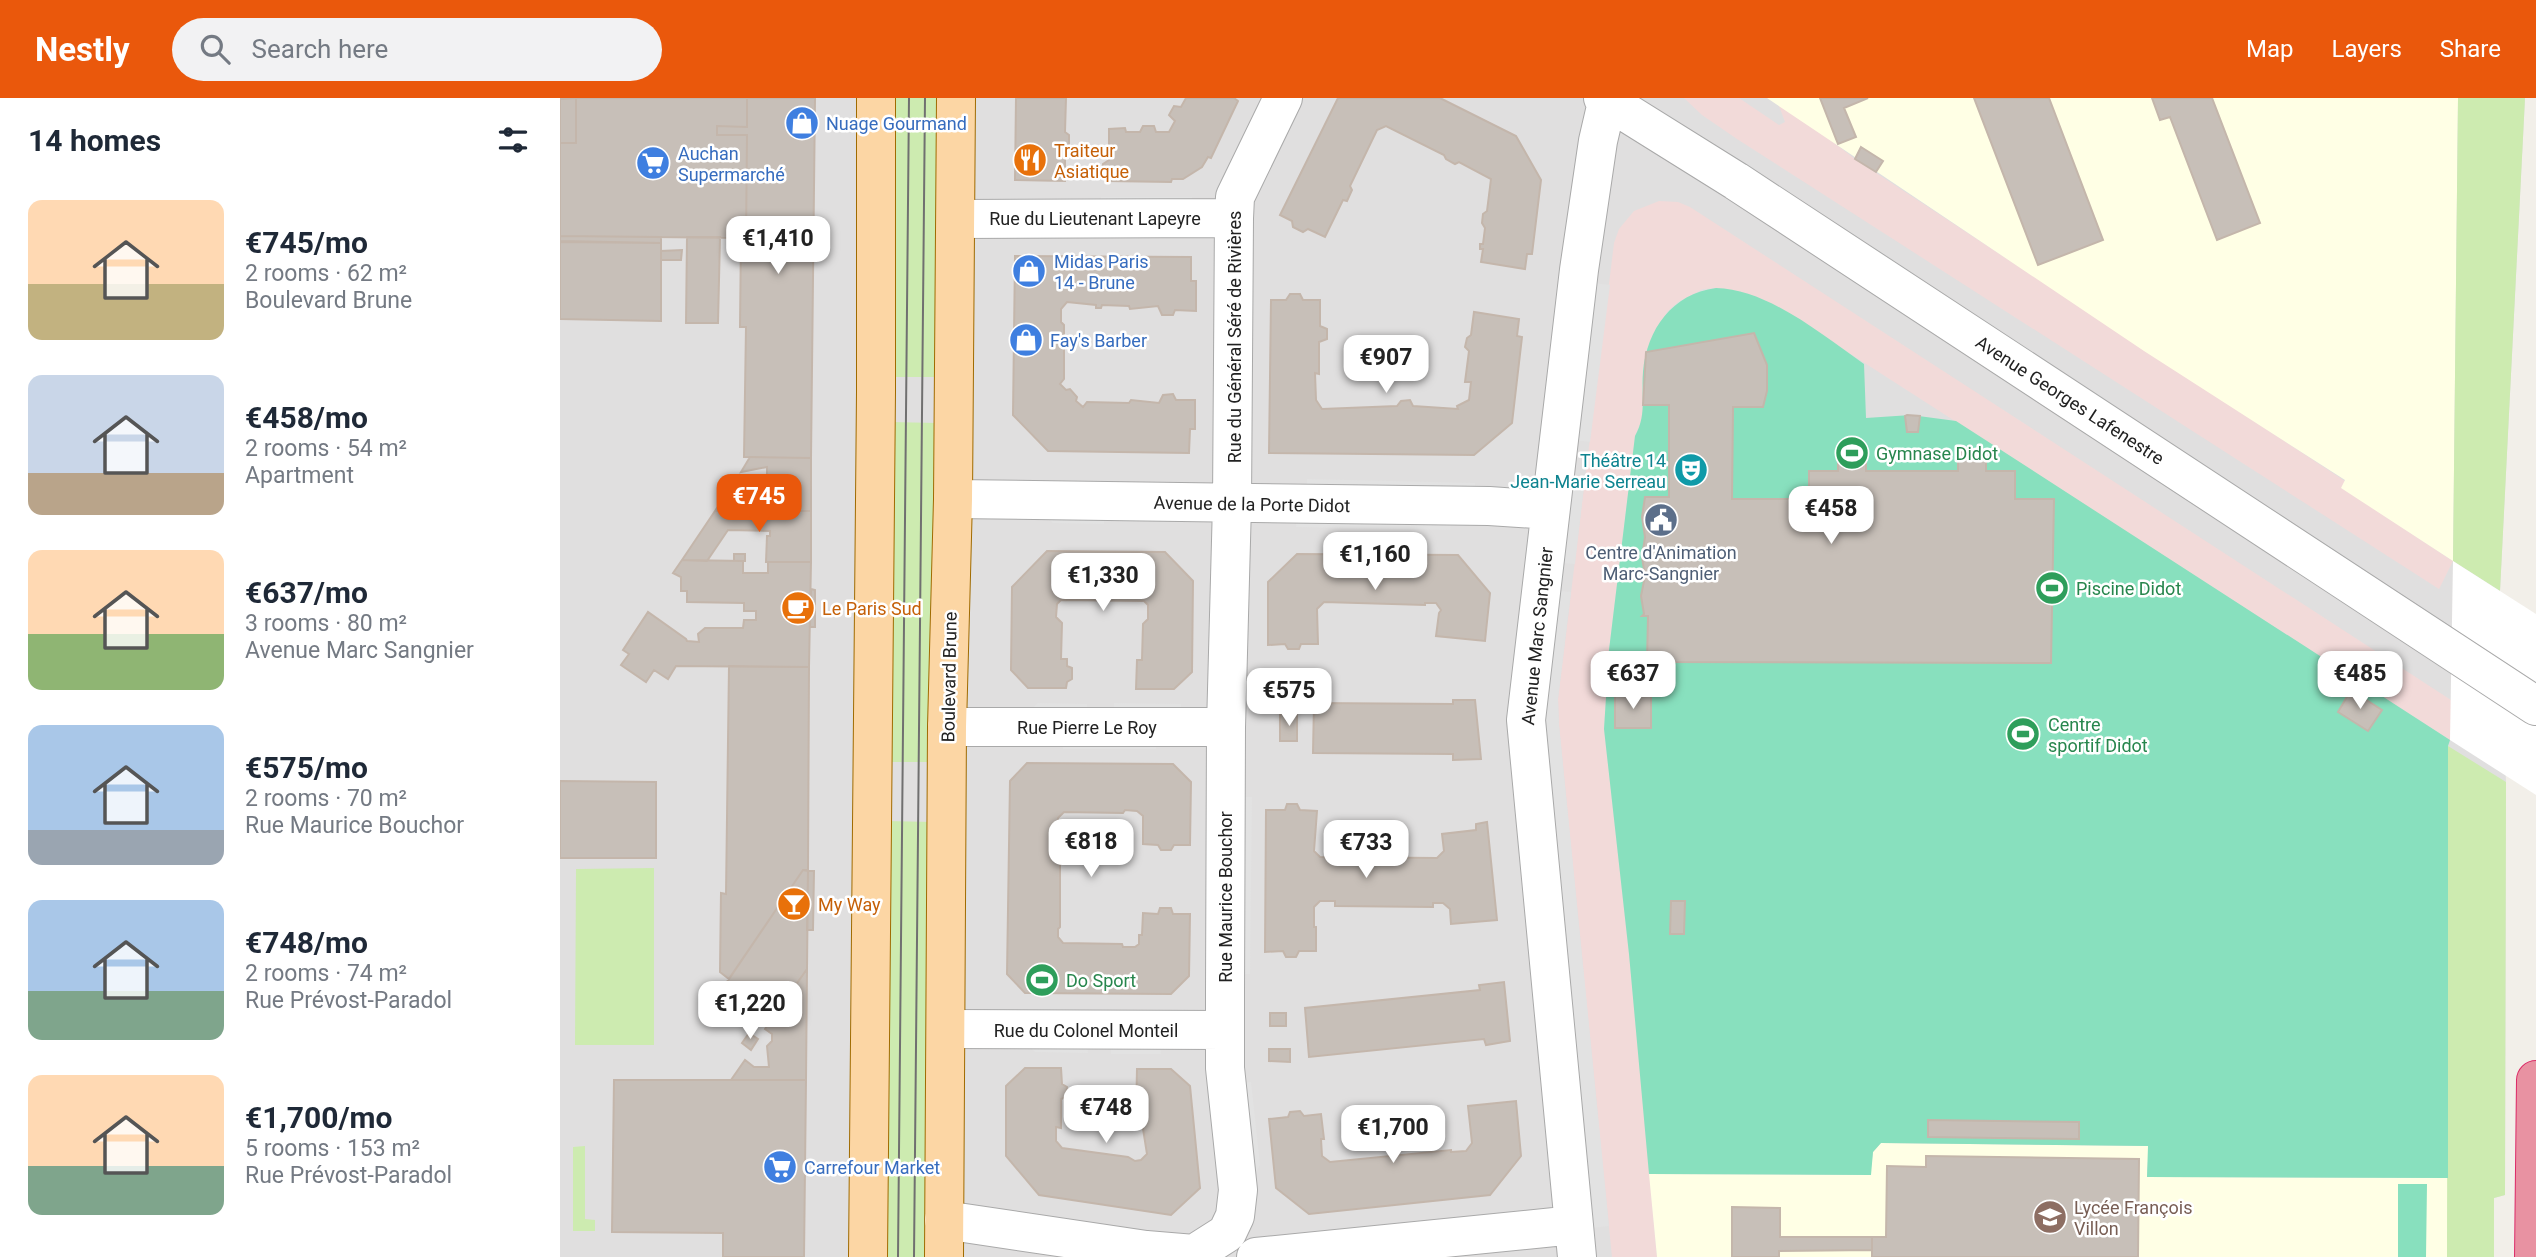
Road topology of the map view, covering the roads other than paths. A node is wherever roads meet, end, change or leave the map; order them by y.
1 (876, 98) edge
2 (956, 98) edge
3 (1283, 98) edge
4 (1606, 99) edge
5 (1234, 218) junction
6 (956, 219) junction
7 (953, 499) junction
8 (1232, 504) junction
9 (1550, 510) junction
10 (2536, 706) edge
11 (947, 727) junction
12 (1226, 727) junction
13 (947, 1029) junction
14 (1225, 1030) junction
15 (2536, 1080) edge
16 (944, 1220) junction
17 (1575, 1241) edge
18 (1195, 1255) edge
19 (868, 1257) edge
20 (944, 1257) edge
21 (1256, 1257) edge
22 (2535, 1257) edge

1 - 19 main road
2 - 6 main road, Boulevard Brune
3 - 5 street, Rue du Général Séré de Rivières
4 - 9 street, Avenue Marc Sangnier
4 - 10 street, Avenue Georges Lafenestre
5 - 6 street, Rue du Lieutenant Lapeyre
5 - 8 street, Rue du Général Séré de Rivières
6 - 7 main road, Boulevard Brune
7 - 8 street, Avenue de la Porte Didot
7 - 11 main road, Boulevard Brune
8 - 9 street, Avenue de la Porte Didot
8 - 12 street, Rue Maurice Bouchor
9 - 17 street, Avenue Marc Sangnier
11 - 12 street, Rue Pierre Le Roy
11 - 13 main road, Boulevard Brune
12 - 14 street, Rue Maurice Bouchor
13 - 14 street, Rue du Colonel Monteil
13 - 16 main road, Boulevard Brune
14 - 18 street, Rue Maurice Bouchor
15 - 22 highway
16 - 18 street
16 - 20 main road, Boulevard Brune
17 - 21 street

